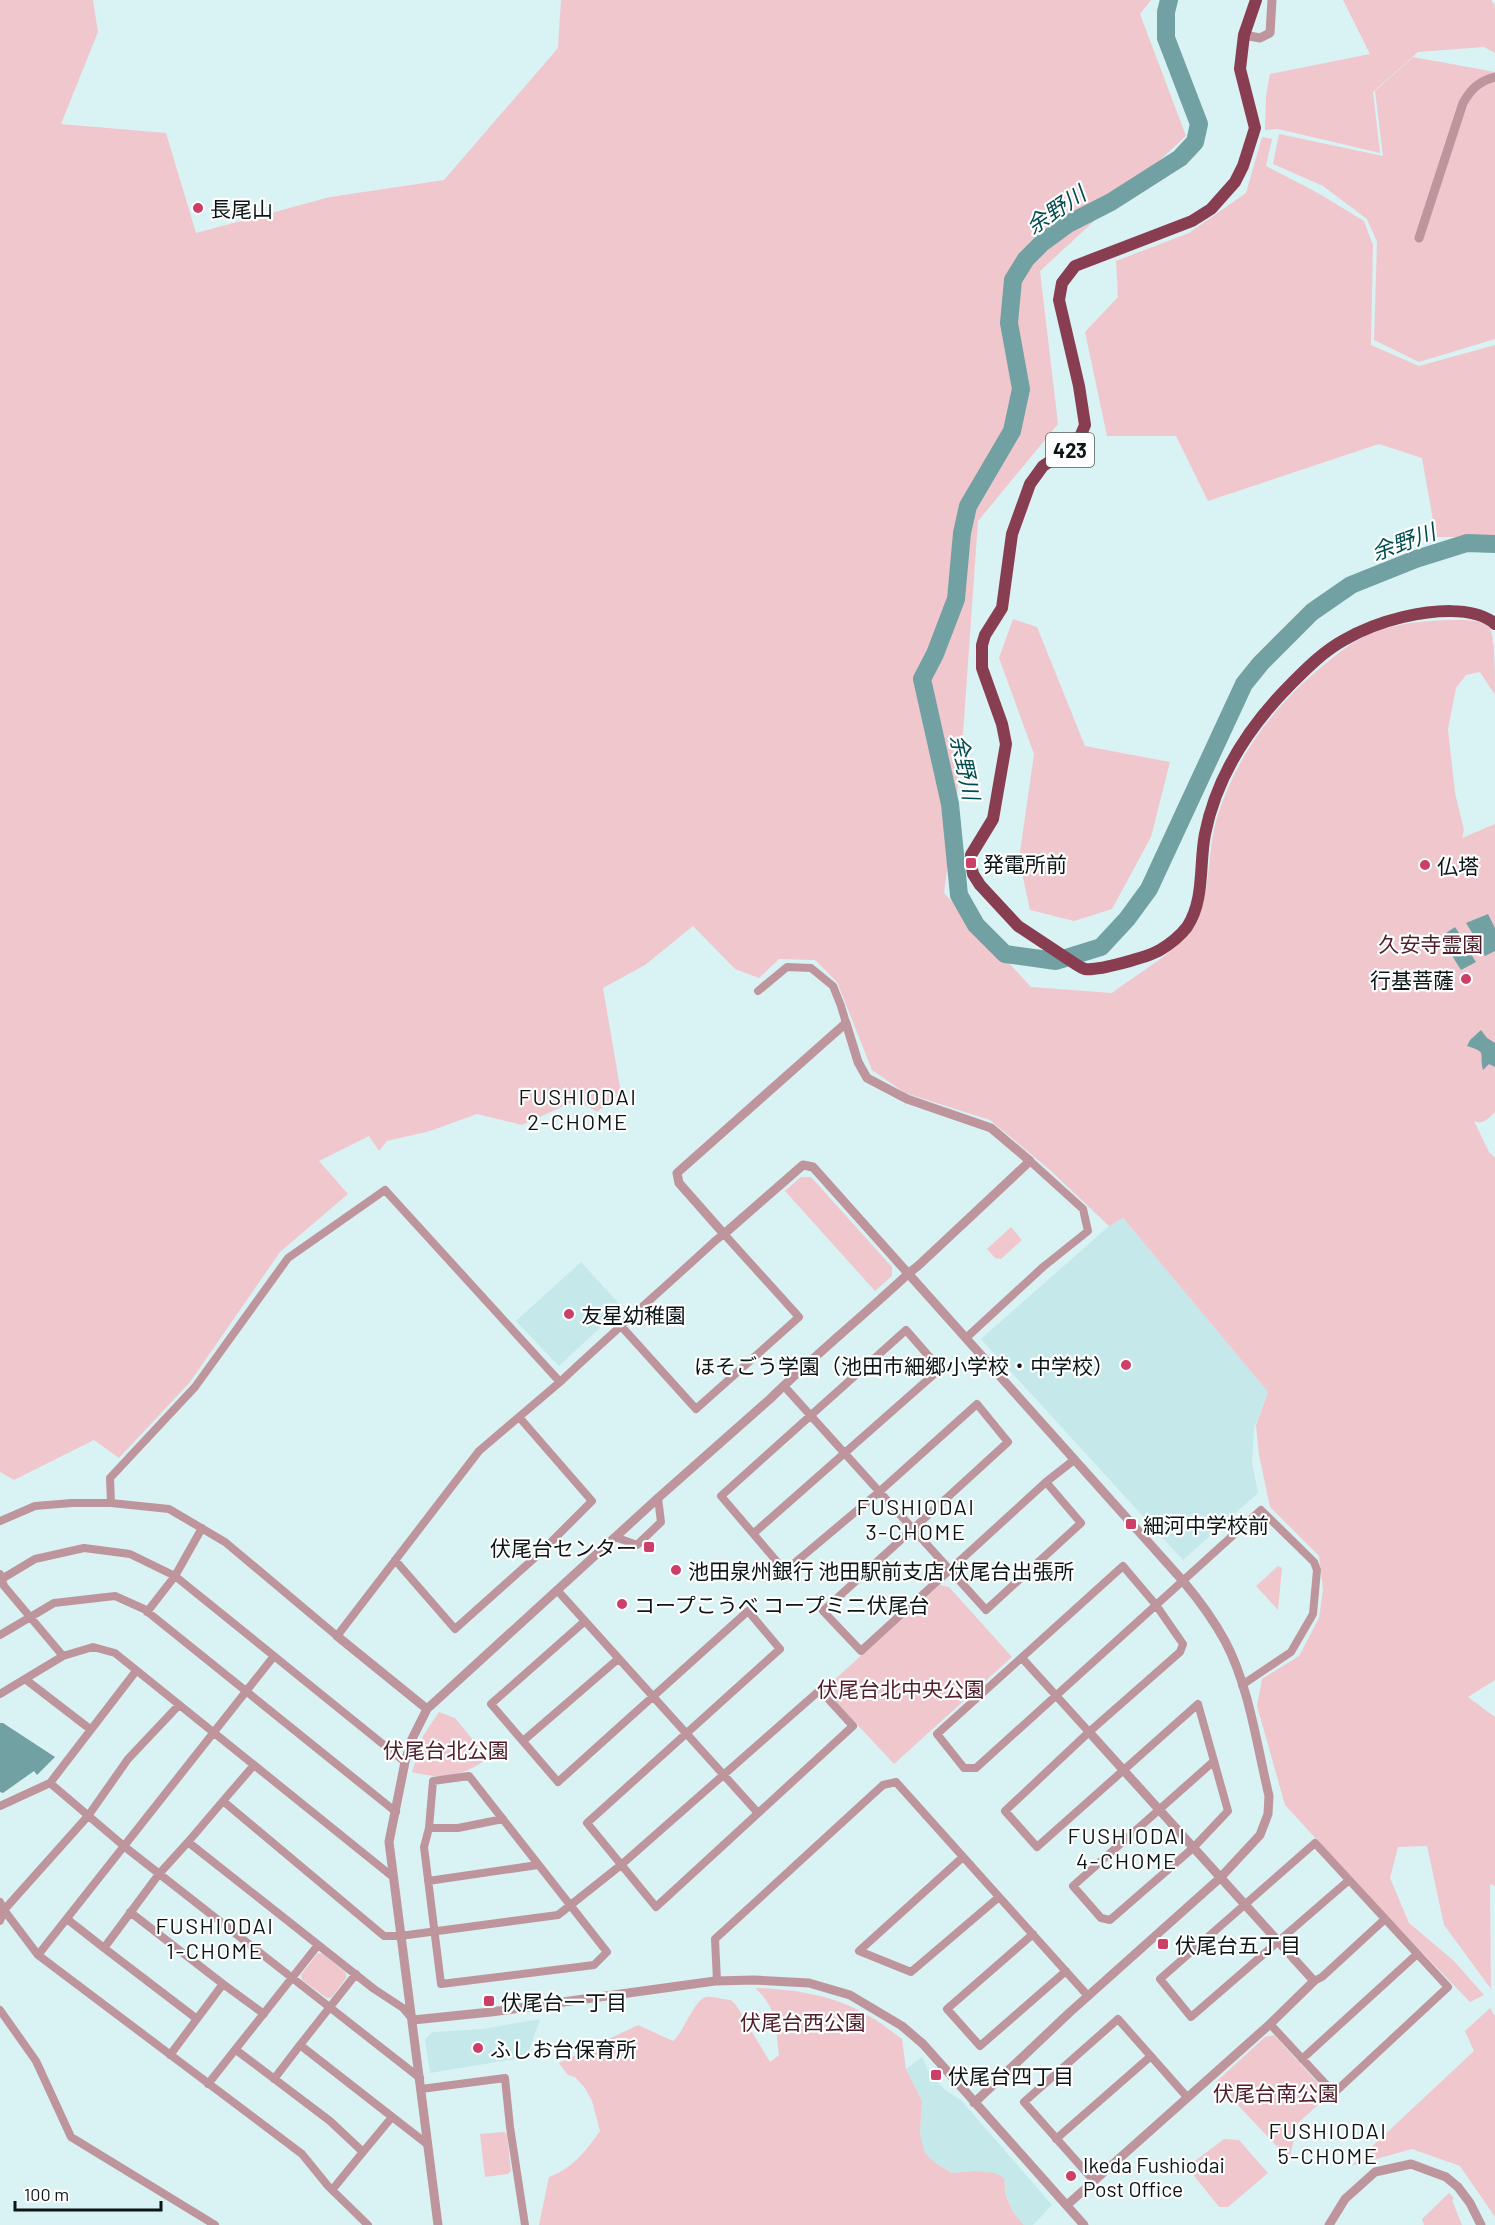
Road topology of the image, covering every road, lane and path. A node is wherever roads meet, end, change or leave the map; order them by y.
1 (1256, 0) edge
2 (1272, 0) edge
3 (1244, 35) junction
4 (1495, 77) edge
5 (1419, 238) dead end
6 (1495, 624) edge
7 (758, 991) dead end
8 (846, 1023) junction
9 (1030, 1161) junction
10 (724, 1234) junction
11 (909, 1273) junction
12 (621, 1326) junction
13 (966, 1338) junction
14 (560, 1382) junction
15 (784, 1386) junction
16 (811, 1416) junction
17 (519, 1417) junction
18 (845, 1454) junction
19 (1074, 1460) junction
20 (1046, 1482) junction
21 (879, 1492) junction
22 (658, 1498) junction
23 (111, 1503) junction
24 (0, 1521) edge
25 (202, 1528) junction
26 (913, 1529) junction
27 (754, 1533) junction
28 (615, 1537) junction
29 (395, 1560) junction
30 (950, 1570) junction
31 (175, 1576) junction
32 (1, 1578) edge
33 (1183, 1581) junction
34 (557, 1590) junction
35 (1156, 1605) junction
36 (147, 1612) junction
37 (30, 1616) junction
38 (585, 1621) junction
39 (0, 1635) edge
40 (337, 1636) junction
41 (63, 1656) junction
42 (274, 1656) junction
43 (1022, 1658) junction
44 (618, 1659) junction
45 (136, 1671) junction
46 (25, 1679) junction
47 (1242, 1684) junction
48 (245, 1692) junction
49 (0, 1694) edge
50 (1056, 1695) junction
51 (652, 1697) junction
52 (179, 1705) junction
53 (427, 1709) junction
54 (90, 1729) junction
55 (213, 1732) junction
56 (1089, 1732) junction
57 (686, 1734) junction
58 (523, 1741) junction
59 (1214, 1761) junction
60 (405, 1762) junction
61 (254, 1765) junction
62 (1123, 1771) junction
63 (725, 1775) junction
64 (50, 1783) junction
65 (223, 1801) junction
66 (0, 1806) edge
67 (1159, 1810) junction
68 (396, 1812) junction
69 (758, 1813) junction
70 (88, 1816) junction
71 (503, 1819) junction
72 (429, 1828) junction
73 (188, 1842) junction
74 (125, 1847) junction
75 (1193, 1848) junction
76 (963, 1857) junction
77 (538, 1864) junction
78 (621, 1864) junction
79 (159, 1874) junction
80 (393, 1877) junction
81 (1220, 1878) junction
82 (428, 1881) junction
83 (1348, 1881) junction
84 (999, 1897) junction
85 (0, 1902) edge
86 (570, 1905) junction
87 (1245, 1905) junction
88 (4, 1910) junction
89 (130, 1912) junction
90 (67, 1919) junction
91 (1385, 1919) junction
92 (0, 1921) edge
93 (434, 1931) junction
94 (1033, 1934) junction
95 (400, 1936) junction
96 (1278, 1941) junction
97 (318, 1945) junction
98 (104, 1948) junction
99 (38, 1955) junction
100 (1416, 1955) junction
101 (1066, 1971) junction
102 (356, 1974) junction
103 (292, 1978) junction
104 (717, 1981) junction
105 (1314, 1981) junction
106 (223, 1984) junction
107 (1088, 1996) junction
108 (329, 2009) junction
109 (0, 2010) edge
110 (264, 2014) junction
111 (197, 2019) junction
112 (413, 2020) junction
113 (1270, 2024) junction
114 (300, 2045) junction
115 (236, 2050) junction
116 (170, 2055) junction
117 (1151, 2056) junction
118 (1302, 2059) junction
119 (274, 2079) junction
120 (208, 2084) junction
121 (420, 2084) junction
122 (1187, 2097) junction
123 (974, 2103) junction
124 (392, 2117) junction
125 (1056, 2139) junction
126 (427, 2144) junction
127 (363, 2152) junction
128 (1094, 2181) junction
129 (332, 2190) junction
130 (1067, 2205) junction
131 (204, 2222) edge
132 (215, 2225) edge
133 (368, 2225) edge
134 (438, 2225) edge
135 (525, 2225) edge
136 (1084, 2225) edge
137 (1329, 2225) edge
138 (1480, 2225) edge

1 - 3 highway, 423
2 - 3 street
3 - 6 highway, 423
4 - 5 street
7 - 8 street
8 - 9 street
8 - 10 street
9 - 11 street
9 - 13 street
10 - 11 street
10 - 12 street
10 - 12 street
11 - 13 street
11 - 15 street
12 - 14 street
13 - 19 street
14 - 17 street
14 - 23 street
15 - 16 street
15 - 22 street
16 - 18 street
16 - 18 street
16 - 27 street
17 - 29 street
17 - 29 street
18 - 21 street
18 - 27 street
19 - 20 street
19 - 33 street
20 - 30 street
20 - 30 street
21 - 26 street
21 - 26 street
21 - 27 street
22 - 28 street
22 - 28 street
23 - 24 street
23 - 25 street
25 - 31 street
25 - 40 street
26 - 30 street
26 - 30 street
28 - 34 street
29 - 40 street
31 - 32 street
31 - 36 street
31 - 42 street
32 - 37 street
33 - 35 street
33 - 47 street
33 - 47 street
34 - 38 street
34 - 53 street
35 - 43 street
35 - 50 street
35 - 56 street
36 - 37 street
36 - 48 street
37 - 39 street
37 - 41 street
38 - 44 street
38 - 58 street
40 - 53 street
41 - 45 street
41 - 46 street
42 - 48 street
42 - 60 street
43 - 50 street
43 - 50 street
44 - 51 street
44 - 58 street
45 - 52 street
45 - 54 street
46 - 49 street
46 - 54 street
47 - 81 street
48 - 55 street
48 - 68 street
50 - 56 street
51 - 57 street
51 - 57 street
51 - 58 street
52 - 55 street
52 - 70 street
53 - 60 street
54 - 64 street
55 - 61 street
55 - 74 street
56 - 62 street
56 - 62 street
57 - 63 street
57 - 78 street
59 - 62 street
59 - 67 street
59 - 75 street
60 - 68 street
61 - 65 street
61 - 80 street
62 - 67 street
63 - 69 street
63 - 69 street
63 - 78 street
64 - 66 street
64 - 70 street
65 - 73 street
65 - 95 street
67 - 75 street
67 - 75 street
68 - 80 street
69 - 78 street
70 - 74 street
70 - 88 street
71 - 72 street
71 - 72 street
71 - 77 street
72 - 82 street
73 - 79 street
73 - 97 street
74 - 79 street
74 - 90 street
75 - 81 street
76 - 84 street
76 - 84 street
76 - 104 street
77 - 82 street
77 - 86 street
78 - 86 street
79 - 89 street
79 - 103 street
80 - 95 street
81 - 87 street
81 - 107 street
82 - 93 street
83 - 87 street
83 - 91 street
83 - 96 street
84 - 94 street
85 - 88 street
86 - 93 street
86 - 93 street
87 - 96 street
87 - 96 street
88 - 92 street
88 - 99 street
89 - 98 street
89 - 106 street
90 - 98 street
90 - 99 street
91 - 100 street
91 - 105 street
93 - 95 street
94 - 101 street
94 - 101 street
95 - 112 street
96 - 105 street
97 - 102 street
97 - 103 street
98 - 111 street
99 - 116 street
100 - 118 street
100 - 118 street
101 - 107 street
102 - 108 street
102 - 112 street
103 - 108 street
103 - 110 street
104 - 112 street
104 - 123 street
105 - 113 street
106 - 110 street
106 - 111 street
107 - 123 street
108 - 114 street
108 - 121 street
109 - 131 street
110 - 115 street
111 - 116 street
112 - 121 street
113 - 118 street
113 - 122 street
114 - 119 street
114 - 124 street
115 - 119 street
115 - 120 street
116 - 120 street
117 - 122 street
117 - 125 street
117 - 125 street
119 - 127 street
120 - 129 street
121 - 126 street
121 - 135 street
122 - 128 street
123 - 130 street
124 - 126 street
124 - 127 street
125 - 128 street
126 - 134 street
127 - 129 street
128 - 130 street
129 - 133 street
130 - 136 street
131 - 132 street
137 - 138 street

